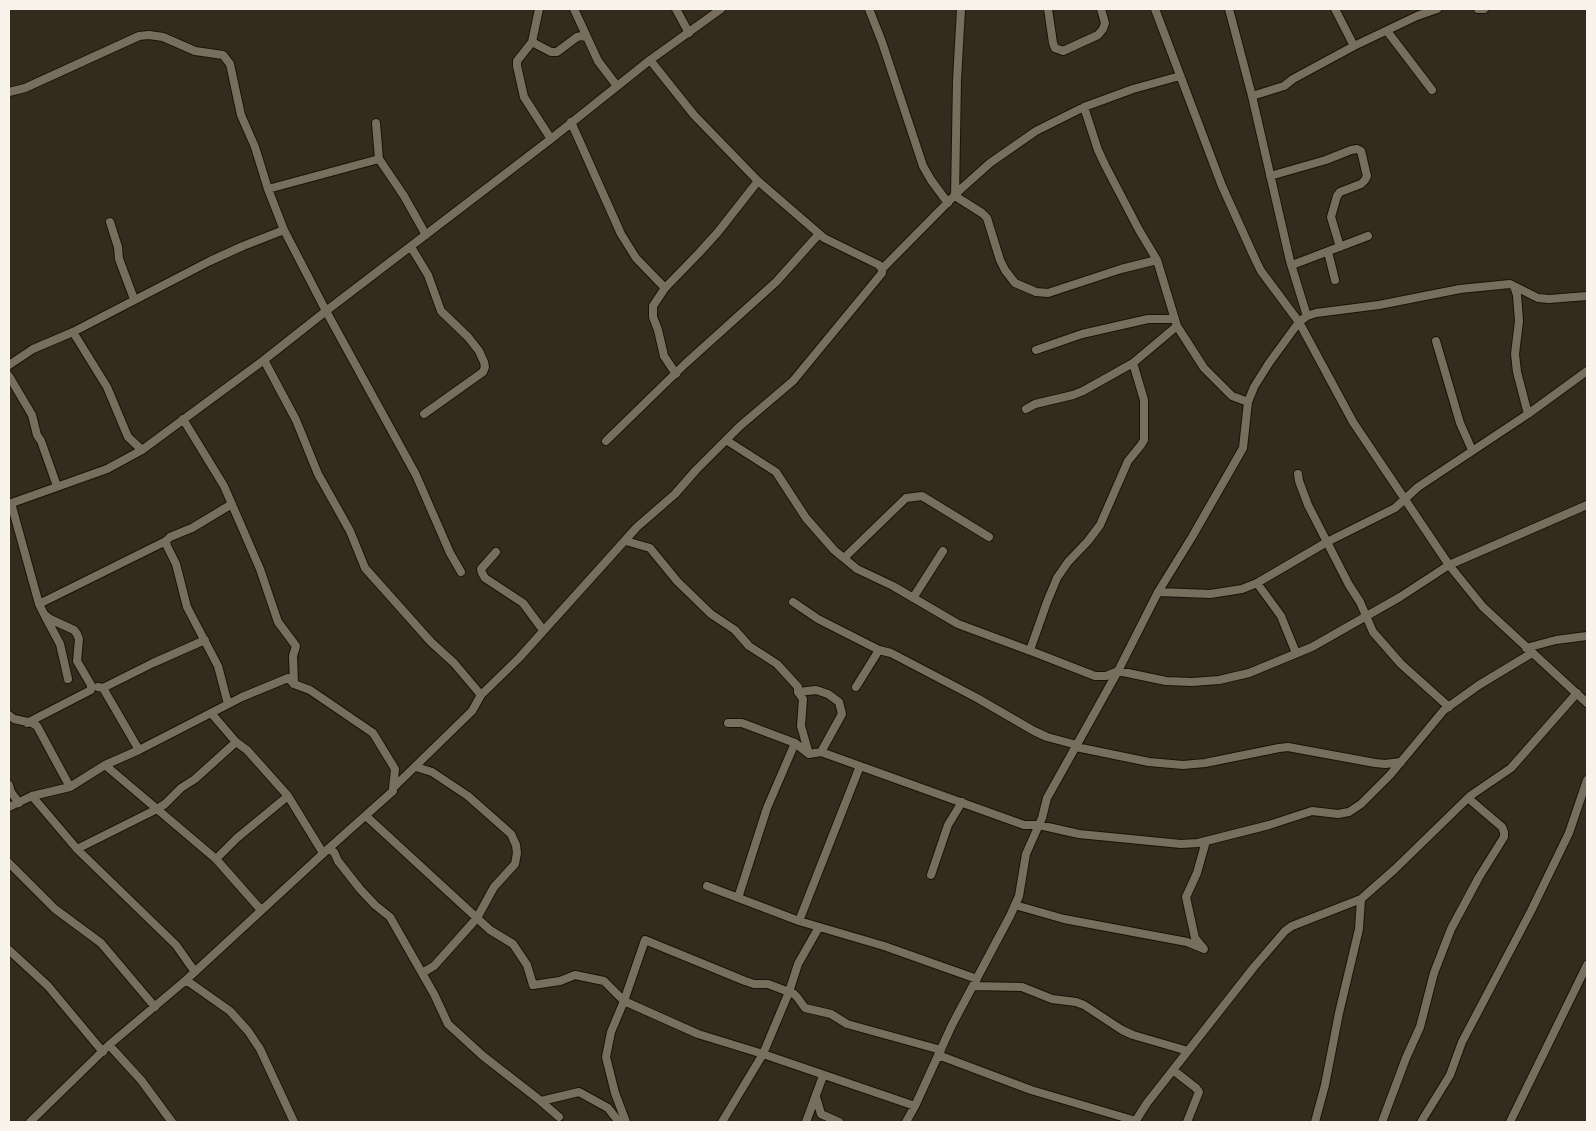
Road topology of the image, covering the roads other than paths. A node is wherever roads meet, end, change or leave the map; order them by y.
1 (539, 9) edge
2 (574, 9) edge
3 (676, 9) edge
4 (721, 9) edge
5 (868, 9) edge
6 (960, 9) edge
7 (1048, 9) edge
8 (1101, 9) edge
9 (1155, 9) edge
10 (1229, 9) edge
11 (1336, 9) edge
12 (1437, 9) edge
13 (1478, 9) edge
14 (1484, 9) edge
15 (1386, 30) junction
16 (689, 33) junction
17 (586, 37) junction
18 (532, 42) junction
19 (1354, 46) junction
20 (650, 60) junction
21 (1180, 76) junction
22 (617, 86) junction
23 (1432, 90) dead end
24 (9, 92) edge
25 (1252, 96) junction
26 (1084, 107) junction
27 (571, 122) junction
28 (376, 123) dead end
29 (552, 139) junction
30 (379, 159) junction
31 (1270, 176) junction
32 (758, 181) junction
33 (268, 189) junction
34 (955, 196) junction
35 (948, 203) junction
36 (110, 222) dead end
37 (284, 230) junction
38 (819, 234) junction
39 (426, 235) junction
40 (1368, 236) dead end
41 (411, 247) junction
42 (1340, 247) junction
43 (1328, 252) junction
44 (1157, 260) junction
45 (1292, 265) junction
46 (882, 269) junction
47 (1335, 280) dead end
48 (1514, 286) junction
49 (665, 288) junction
50 (1587, 296) edge
51 (134, 299) junction
52 (326, 310) junction
53 (1307, 316) junction
54 (1298, 322) junction
55 (1176, 323) junction
56 (73, 332) junction
57 (1436, 341) dead end
58 (1036, 350) dead end
59 (264, 360) junction
60 (9, 364) edge
61 (1133, 364) junction
62 (1587, 371) edge
63 (676, 374) junction
64 (9, 376) edge
65 (1248, 402) junction
66 (1026, 409) dead end
67 (424, 414) dead end
68 (1528, 414) junction
69 (182, 419) junction
70 (726, 440) junction
71 (606, 441) dead end
72 (142, 450) junction
73 (1472, 450) junction
74 (1298, 474) dead end
75 (57, 486) junction
76 (1405, 500) junction
77 (10, 504) edge
78 (232, 504) junction
79 (1587, 504) edge
80 (989, 537) dead end
81 (166, 541) junction
82 (626, 541) junction
83 (1327, 542) junction
84 (943, 551) dead end
85 (496, 552) dead end
86 (844, 558) junction
87 (1449, 565) junction
88 (461, 572) dead end
89 (1257, 583) junction
90 (1158, 592) junction
91 (913, 598) junction
92 (793, 602) dead end
93 (39, 604) junction
94 (44, 614) junction
95 (1365, 616) junction
96 (543, 630) junction
97 (1587, 636) edge
98 (205, 640) junction
99 (880, 650) junction
100 (1030, 650) junction
101 (1529, 651) junction
102 (1296, 653) junction
103 (1118, 670) junction
104 (68, 679) dead end
105 (294, 684) junction
106 (91, 685) junction
107 (856, 687) dead end
108 (103, 688) junction
109 (798, 692) junction
110 (1577, 693) junction
111 (481, 695) junction
112 (1587, 703) edge
113 (228, 704) junction
114 (1449, 707) junction
115 (211, 713) junction
116 (9, 716) edge
117 (27, 723) junction
118 (728, 723) dead end
119 (236, 742) junction
120 (795, 743) junction
121 (1077, 746) junction
122 (139, 750) junction
123 (821, 752) junction
124 (809, 754) junction
125 (1401, 762) junction
126 (106, 765) junction
127 (860, 766) junction
128 (416, 767) junction
129 (1587, 780) edge
130 (9, 785) edge
131 (70, 787) junction
132 (394, 788) junction
133 (32, 796) junction
134 (288, 796) junction
135 (1468, 798) junction
136 (962, 802) junction
137 (19, 803) junction
138 (9, 807) edge
139 (157, 810) junction
140 (366, 816) junction
141 (1039, 825) junction
142 (1206, 841) junction
143 (77, 849) junction
144 (326, 851) junction
145 (216, 859) junction
146 (9, 863) edge
147 (931, 875) dead end
148 (707, 886) dead end
149 (738, 898) junction
150 (1360, 899) junction
151 (1015, 905) junction
152 (261, 910) junction
153 (477, 918) junction
154 (799, 921) junction
155 (819, 927) junction
156 (9, 950) edge
157 (1587, 965) edge
158 (195, 972) junction
159 (422, 973) junction
160 (186, 980) junction
161 (975, 982) junction
162 (788, 992) junction
163 (624, 1001) junction
164 (155, 1007) junction
165 (109, 1045) junction
166 (1188, 1051) junction
167 (102, 1052) junction
168 (940, 1053) junction
169 (763, 1054) junction
170 (1173, 1070) junction
171 (823, 1076) junction
172 (816, 1097) junction
173 (541, 1101) junction
174 (915, 1106) junction
175 (559, 1117) dead end
176 (30, 1122) edge
177 (172, 1122) edge
178 (294, 1122) edge
179 (619, 1122) edge
180 (626, 1122) edge
181 (722, 1122) edge
182 (806, 1122) edge
183 (839, 1122) edge
184 (908, 1122) edge
185 (1136, 1122) edge
186 (1187, 1122) edge
187 (1315, 1122) edge
188 (1382, 1122) edge
189 (1422, 1122) edge
190 (1510, 1122) edge

1 - 18 street
2 - 17 street
3 - 16 street
4 - 16 street
5 - 35 street
6 - 34 street
7 - 8 street
9 - 21 street
10 - 25 street
11 - 19 street
12 - 15 street
13 - 14 street
15 - 19 street
15 - 23 street
16 - 20 street
17 - 18 street
17 - 22 street
18 - 29 street
19 - 25 street
20 - 22 street
20 - 32 street
21 - 26 street
21 - 54 street
22 - 27 street
24 - 33 street
25 - 31 street
26 - 34 street
26 - 44 street
27 - 29 street
27 - 49 street
28 - 30 street
29 - 39 street
30 - 33 street
30 - 39 street
31 - 42 street
31 - 45 street
32 - 38 street
32 - 49 street
33 - 37 street
34 - 35 street
34 - 44 street
35 - 46 street
36 - 51 street
37 - 51 street
37 - 52 street
38 - 46 street
38 - 63 street
39 - 41 street
40 - 42 street
41 - 52 street
41 - 67 street
42 - 43 street
43 - 45 street
43 - 47 street
44 - 55 street
45 - 53 street
46 - 70 street
48 - 50 street
48 - 53 street
48 - 68 street
49 - 63 street
51 - 56 street
52 - 59 street
52 - 88 street
53 - 54 street
54 - 65 street
54 - 76 street
55 - 58 street
55 - 61 street
55 - 65 street
56 - 60 street
56 - 72 street
57 - 73 street
59 - 69 street
59 - 111 street
61 - 66 street
61 - 100 street
62 - 68 street
63 - 71 street
64 - 75 street
65 - 90 street
68 - 73 street
69 - 72 street
69 - 78 street
70 - 82 street
70 - 86 street
72 - 75 street
73 - 76 street
74 - 83 street
75 - 77 street
76 - 83 street
76 - 87 street
77 - 93 street
78 - 81 street
78 - 105 street
79 - 87 street
80 - 86 street
81 - 93 street
81 - 98 street
82 - 96 street
82 - 109 street
83 - 89 street
83 - 95 street
84 - 91 street
85 - 96 street
86 - 91 street
87 - 95 street
87 - 101 street
89 - 90 street
89 - 102 street
90 - 103 street
91 - 100 street
92 - 99 street
93 - 94 street
94 - 104 street
94 - 106 street
95 - 102 street
95 - 114 street
96 - 111 street
97 - 101 street
98 - 108 street
98 - 113 street
99 - 107 street
99 - 121 street
100 - 103 street
101 - 110 street
101 - 114 street
102 - 103 street
103 - 121 street
105 - 113 street
105 - 132 street
106 - 108 street
106 - 117 street
108 - 122 street
109 - 123 street
109 - 124 street
110 - 112 street
110 - 135 street
111 - 128 street
113 - 115 street
114 - 125 street
115 - 119 street
115 - 122 street
116 - 117 street
117 - 131 street
118 - 120 street
119 - 134 street
119 - 139 street
120 - 124 street
120 - 149 street
121 - 125 street
121 - 141 street
122 - 126 street
123 - 124 street
123 - 127 street
125 - 142 street
126 - 131 street
126 - 139 street
127 - 136 street
127 - 154 street
128 - 132 street
128 - 153 street
129 - 189 street
130 - 137 street
131 - 133 street
132 - 140 street
133 - 137 street
133 - 143 street
134 - 144 street
134 - 145 street
135 - 150 street
135 - 188 street
136 - 141 street
136 - 147 street
137 - 138 street
139 - 143 street
139 - 145 street
140 - 144 street
140 - 153 street
141 - 142 street
141 - 151 street
142 - 151 street
143 - 158 street
144 - 152 street
144 - 159 street
145 - 152 street
146 - 164 street
148 - 149 street
149 - 154 street
150 - 166 street
150 - 187 street
151 - 161 street
152 - 158 street
153 - 159 street
153 - 163 street
154 - 155 street
155 - 161 street
155 - 162 street
156 - 167 street
157 - 190 street
158 - 160 street
159 - 173 street
160 - 164 street
160 - 178 street
161 - 166 street
161 - 168 street
162 - 163 street
162 - 168 street
162 - 169 street
163 - 169 street
163 - 180 street
164 - 165 street
165 - 167 street
165 - 177 street
166 - 170 street
167 - 176 street
168 - 174 street
168 - 185 street
169 - 171 street
169 - 181 street
170 - 185 street
170 - 186 street
171 - 172 street
171 - 174 street
172 - 182 street
172 - 183 street
173 - 175 street
173 - 179 street
174 - 184 street

